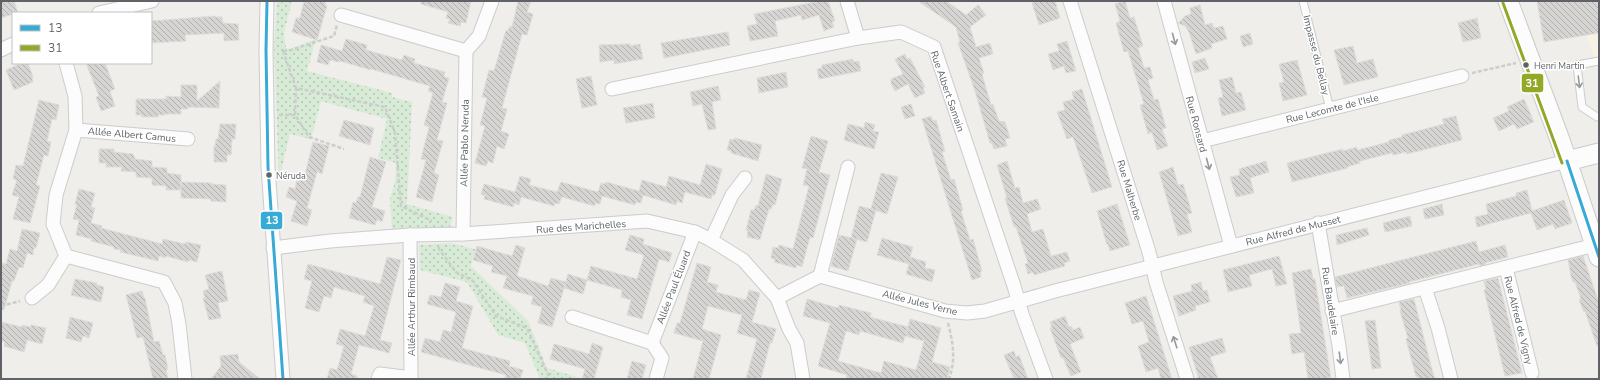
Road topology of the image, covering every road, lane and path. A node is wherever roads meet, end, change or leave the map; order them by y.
1 (152, 1) edge
2 (267, 1) edge
3 (492, 1) edge
4 (847, 1) edge
5 (1070, 1) edge
6 (1164, 1) edge
7 (1303, 1) edge
8 (1508, 1) edge
9 (104, 8) edge
10 (341, 15) joint
11 (858, 38) junction
12 (12, 44) edge
13 (1, 50) edge
14 (266, 50) junction
15 (283, 51) junction
16 (466, 51) junction
17 (1529, 57) junction
18 (1599, 61) edge
19 (66, 64) edge
20 (1462, 76) joint
21 (296, 88) junction
22 (612, 89) dead end
23 (1330, 109) junction
24 (267, 114) junction
25 (295, 115) junction
26 (1599, 116) edge
27 (76, 130) junction
28 (188, 139) dead end
29 (1202, 141) junction
30 (344, 149) dead end
31 (1599, 153) edge
32 (1567, 161) junction
33 (848, 167) dead end
34 (744, 178) dead end
35 (1318, 223) junction
36 (694, 232) junction
37 (438, 234) junction
38 (463, 234) junction
39 (410, 235) junction
40 (711, 240) junction
41 (1231, 246) junction
42 (273, 248) junction
43 (1597, 251) edge
44 (66, 256) junction
45 (1152, 267) junction
46 (1506, 268) junction
47 (820, 276) junction
48 (1425, 288) junction
49 (32, 298) joint
50 (777, 298) junction
51 (1019, 302) junction
52 (1, 306) edge
53 (945, 310) junction
54 (1332, 311) junction
55 (572, 317) dead end
56 (652, 342) junction
57 (1532, 373) dead end
58 (413, 378) edge
59 (185, 379) edge
60 (283, 379) edge
61 (378, 379) edge
62 (550, 379) edge
63 (656, 379) edge
64 (803, 379) edge
65 (949, 379) edge
66 (1046, 379) edge
67 (1187, 379) edge
68 (1343, 379) edge
69 (1451, 379) edge

1 - 9 street
2 - 14 street
3 - 16 street
4 - 11 street
5 - 45 street, Rue Malherbe
6 -> 29 street, Rue Ronsard
7 - 23 lane, Impasse du Bellay
8 - 17 street
10 - 15 path
10 - 16 street
11 - 22 street, Rue Albert Samain
11 - 51 street, Rue Albert Samain
12 - 13 street
14 - 15 path
14 - 24 street
15 - 21 path
16 - 38 street, Allée Pablo Neruda
17 - 20 path
17 - 32 street
18 -> 26 lane
19 - 27 street, Allée Albert Camus
20 - 23 street, Rue Lecomte de l'Isle
21 - 25 path
21 - 37 path
23 - 29 street, Rue Lecomte de l'Isle
24 - 25 path
24 - 42 street
25 - 30 path
27 - 28 street, Allée Albert Camus
27 - 44 street, Allée Albert Camus
29 -> 41 street, Rue Ronsard
31 - 32 street
32 - 35 street, Rue Alfred de Musset
32 - 43 street
33 - 47 street
34 - 40 street
35 - 41 street, Rue Alfred de Musset
35 - 54 street, Rue Baudelaire
36 - 38 street, Rue des Marichelles
36 - 40 street, Rue des Marichelles
36 - 56 street, Allée Paul Éluard
37 - 38 street, Rue des Marichelles
37 - 39 street, Rue des Marichelles
37 - 62 path
39 - 42 street, Rue des Marichelles
39 - 58 street, Allée Arthur Rimbaud
40 - 50 street, Rue des Marichelles
41 - 45 street, Rue Alfred de Musset
42 - 60 street
43 - 46 street
44 - 49 street
44 - 59 street
45 - 51 street, Rue Alfred de Musset
67 -> 45 street, Rue Malherbe
46 - 48 street
46 - 57 street, Rue Alfred de Vigny
47 - 50 street
47 - 53 street, Allée Jules Verne
48 - 54 street
48 - 69 street
49 - 52 path
50 - 64 street, Rue des Marichelles
51 - 53 street, Allée Jules Verne
51 - 66 street, Rue Albert Samain
53 - 65 path
54 -> 68 street, Rue Baudelaire
55 - 56 street
56 - 63 street
58 - 61 street, Allée Arthur Rimbaud

